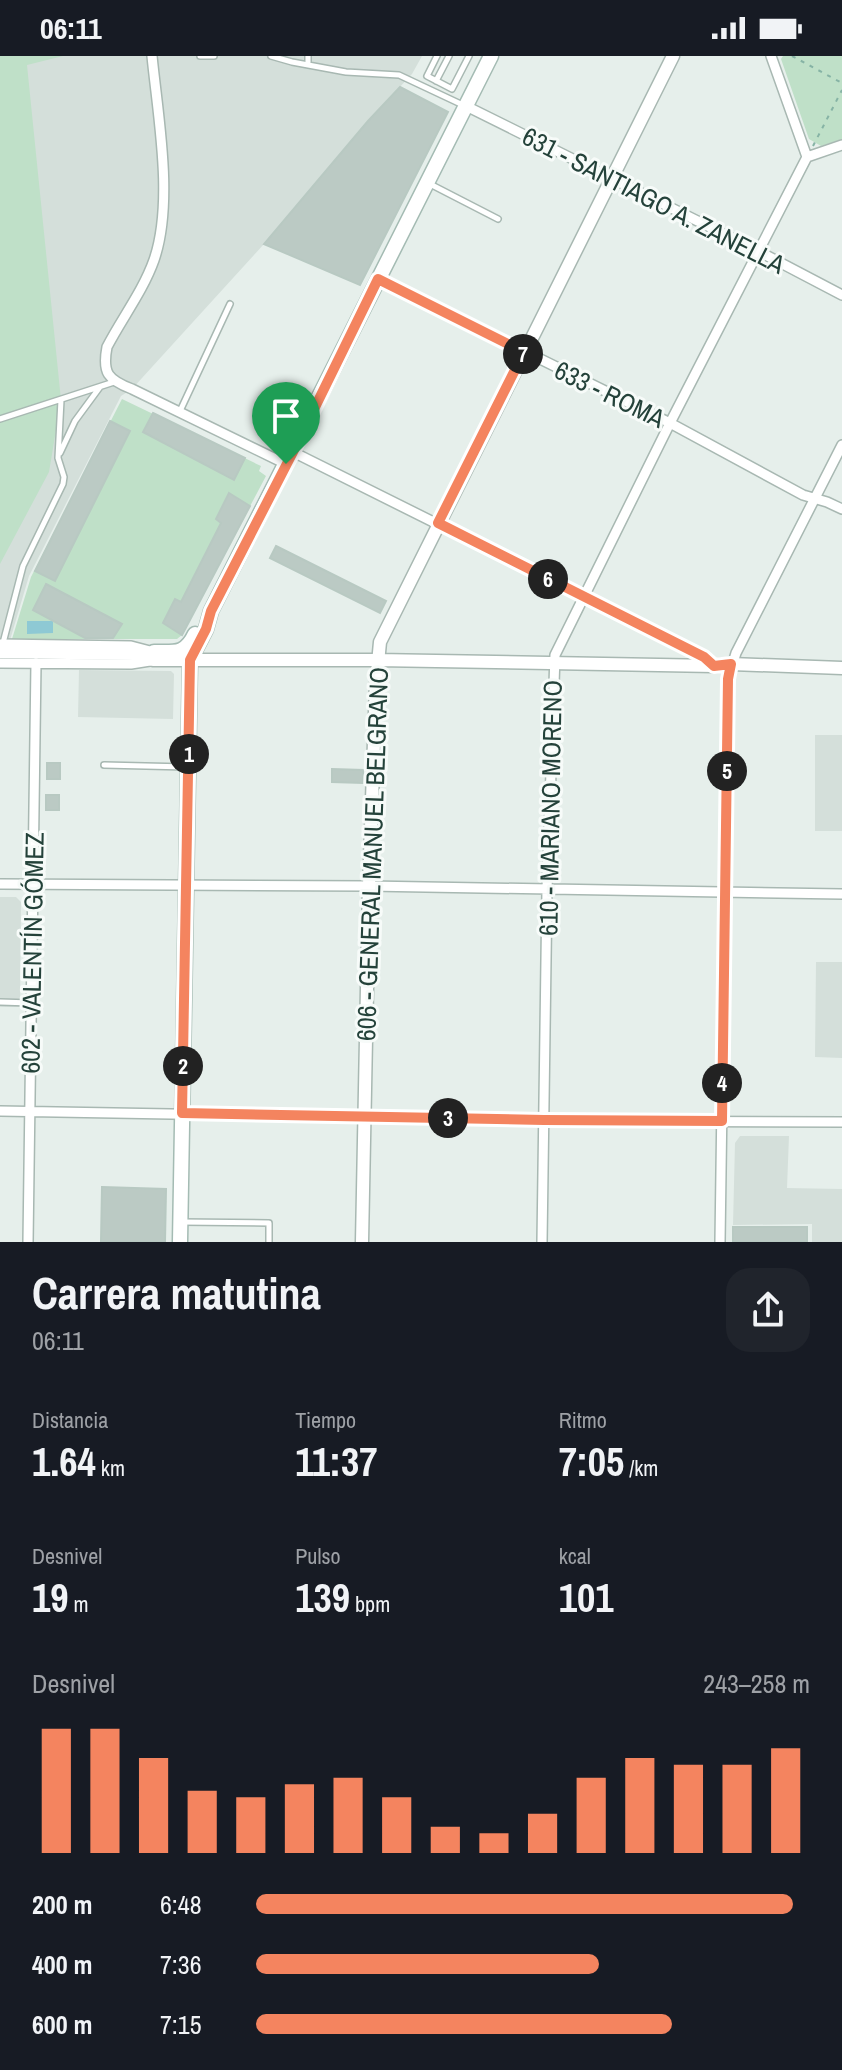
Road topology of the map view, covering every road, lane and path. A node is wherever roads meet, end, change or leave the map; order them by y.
1 (152, 56) edge
2 (200, 56) edge
3 (214, 56) edge
4 (271, 56) edge
5 (308, 56) edge
6 (437, 56) edge
7 (449, 56) edge
8 (469, 56) edge
9 (491, 56) edge
10 (673, 56) edge
11 (771, 56) edge
12 (792, 56) edge
13 (308, 65) junction
14 (437, 81) junction
15 (842, 83) edge
16 (434, 90) junction
17 (842, 90) edge
18 (466, 106) junction
19 (842, 145) edge
20 (807, 157) junction
21 (612, 178) junction
22 (427, 182) junction
23 (498, 219) dead end
24 (758, 251) junction
25 (378, 279) junction
26 (842, 295) edge
27 (230, 304) dead end
28 (524, 352) junction
29 (114, 382) junction
30 (100, 387) junction
31 (61, 400) junction
32 (180, 412) junction
33 (0, 419) edge
34 (670, 423) junction
35 (842, 445) edge
36 (58, 458) junction
37 (289, 458) junction
38 (815, 499) junction
39 (842, 509) edge
40 (438, 523) junction
41 (584, 597) junction
42 (211, 611) junction
43 (1, 646) edge
44 (154, 656) junction
45 (190, 660) junction
46 (377, 660) junction
47 (0, 663) edge
48 (36, 663) junction
49 (553, 663) junction
50 (731, 664) junction
51 (714, 666) junction
52 (842, 668) edge
53 (104, 765) dead end
54 (189, 767) junction
55 (33, 883) junction
56 (0, 884) edge
57 (187, 885) junction
58 (369, 886) junction
59 (547, 889) junction
60 (724, 891) junction
61 (842, 894) edge
62 (0, 1002) edge
63 (31, 1003) junction
64 (0, 1111) edge
65 (29, 1111) junction
66 (182, 1113) junction
67 (364, 1117) junction
68 (544, 1120) junction
69 (722, 1121) junction
70 (842, 1122) edge
71 (180, 1222) junction
72 (28, 1242) edge
73 (180, 1242) edge
74 (269, 1242) edge
75 (362, 1242) edge
76 (542, 1242) edge
77 (720, 1242) edge

1 - 29 street
2 - 3 lane
4 - 13 lane
5 - 13 lane
6 - 14 lane
7 - 14 lane
8 - 14 lane
9 - 18 main road
10 - 21 street, 606 - GENERAL MANUEL BELGRANO
11 - 20 street
12 - 15 path
13 - 16 lane
14 - 16 lane
16 - 18 lane
17 - 20 path
18 - 21 street, 631 - SANTIAGO A. ZANELLA
18 - 22 main road
19 - 20 street
20 - 24 street, 610 - MARIANO MORENO
21 - 24 street, 631 - SANTIAGO A. ZANELLA
21 - 28 street, 606 - GENERAL MANUEL BELGRANO
22 - 23 lane
22 - 25 main road
24 - 26 street, 631 - SANTIAGO A. ZANELLA
24 - 34 street, 610 - MARIANO MORENO
25 - 28 street, 633 - ROMA
25 - 37 main road
27 - 32 lane
28 - 34 street, 633 - ROMA
28 - 40 street, 606 - GENERAL MANUEL BELGRANO
29 - 30 lane
29 - 32 street
30 - 31 lane
30 - 36 lane
31 - 33 lane
31 - 36 lane
32 - 37 street
34 - 38 street, 633 - ROMA
34 - 41 street, 610 - MARIANO MORENO
35 - 38 street
36 - 43 lane
37 - 40 street
37 - 42 main road
38 - 39 street, 633 - ROMA
38 - 50 street
40 - 41 street
40 - 46 street, 606 - GENERAL MANUEL BELGRANO
41 - 49 street, 610 - MARIANO MORENO
41 - 51 street
42 - 44 main road
42 - 45 main road
43 - 44 street
43 - 44 street
44 - 45 street
44 - 48 street
45 - 46 street
45 - 54 main road
46 - 49 street
46 - 58 street, 606 - GENERAL MANUEL BELGRANO
47 - 48 street
48 - 55 street, 602 - VALENTÍN GÓMEZ
49 - 51 street
49 - 59 street, 610 - MARIANO MORENO
50 - 51 street
50 - 52 street
50 - 60 street
53 - 54 lane
54 - 57 main road
55 - 56 street
55 - 57 street
55 - 63 street, 602 - VALENTÍN GÓMEZ
57 - 58 street
57 - 66 main road
58 - 59 street
58 - 67 street, 606 - GENERAL MANUEL BELGRANO
59 - 60 street
59 - 68 street, 610 - MARIANO MORENO
60 - 61 street
60 - 69 street
62 - 63 lane
63 - 65 street, 602 - VALENTÍN GÓMEZ
64 - 65 street
65 - 66 street
65 - 72 street, 602 - VALENTÍN GÓMEZ
66 - 67 street
66 - 71 main road
67 - 68 street
67 - 75 street, 606 - GENERAL MANUEL BELGRANO
68 - 69 street
68 - 76 street, 610 - MARIANO MORENO
69 - 70 street
69 - 77 street
71 - 73 main road
71 - 74 lane

